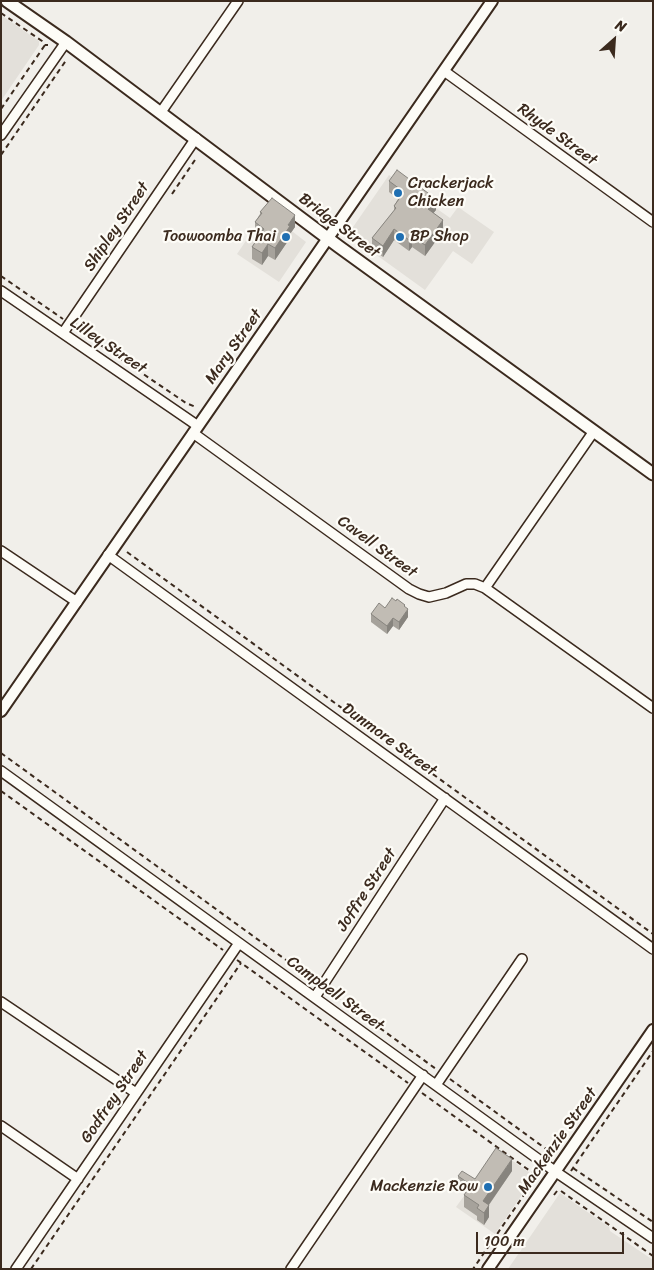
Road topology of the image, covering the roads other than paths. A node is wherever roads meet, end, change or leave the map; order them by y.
1 (7, 1) edge
2 (238, 1) edge
3 (492, 1) edge
4 (66, 42) junction
5 (444, 71) junction
6 (161, 112) junction
7 (1, 135) edge
8 (196, 138) junction
9 (653, 222) edge
10 (327, 238) junction
11 (1, 291) edge
12 (63, 333) junction
13 (195, 429) junction
14 (594, 430) junction
15 (653, 474) edge
16 (1, 551) edge
17 (108, 554) junction
18 (484, 588) junction
19 (76, 602) junction
20 (653, 708) edge
21 (1, 711) edge
22 (1, 772) edge
23 (445, 798) junction
24 (239, 942) junction
25 (653, 949) edge
26 (522, 959) dead end
27 (315, 997) junction
28 (1, 1002) edge
29 (653, 1030) edge
30 (423, 1075) junction
31 (436, 1084) junction
32 (136, 1093) junction
33 (1, 1126) edge
34 (556, 1172) junction
35 (78, 1179) junction
36 (653, 1238) edge
37 (16, 1269) edge
38 (291, 1269) edge
39 (488, 1269) edge

1 - 4 main road, Bridge Street
2 - 6 street
3 - 5 street, Mary Street
4 - 6 main road, Bridge Street
4 - 7 street
5 - 9 street, Rhyde Street
5 - 10 street, Mary Street
6 - 8 main road, Bridge Street
8 - 10 main road, Bridge Street
8 - 12 street, Shipley Street
10 - 13 street, Mary Street
10 - 14 main road, Bridge Street
11 - 12 street, Lilley Street
12 - 13 street, Lilley Street
13 - 17 street, Mary Street
13 - 18 street, Cavell Street
14 - 15 main road, Bridge Street
14 - 18 street
16 - 19 street
17 - 19 street, Mary Street
17 - 23 street, Dunmore Street
18 - 20 street
19 - 21 street, Mary Street
22 - 24 street, Campbell Street
23 - 25 street, Dunmore Street
23 - 27 street, Joffre Street
24 - 27 street, Campbell Street
24 - 32 street, Godfrey Street
26 - 31 street
27 - 30 street, Campbell Street
28 - 32 street
29 - 34 street, Mackenzie Street
30 - 31 street, Campbell Street
30 - 38 street
31 - 34 street, Campbell Street
32 - 35 street, Godfrey Street
33 - 35 street
34 - 36 street, Campbell Street
34 - 39 street, Mackenzie Street
35 - 37 street, Godfrey Street

